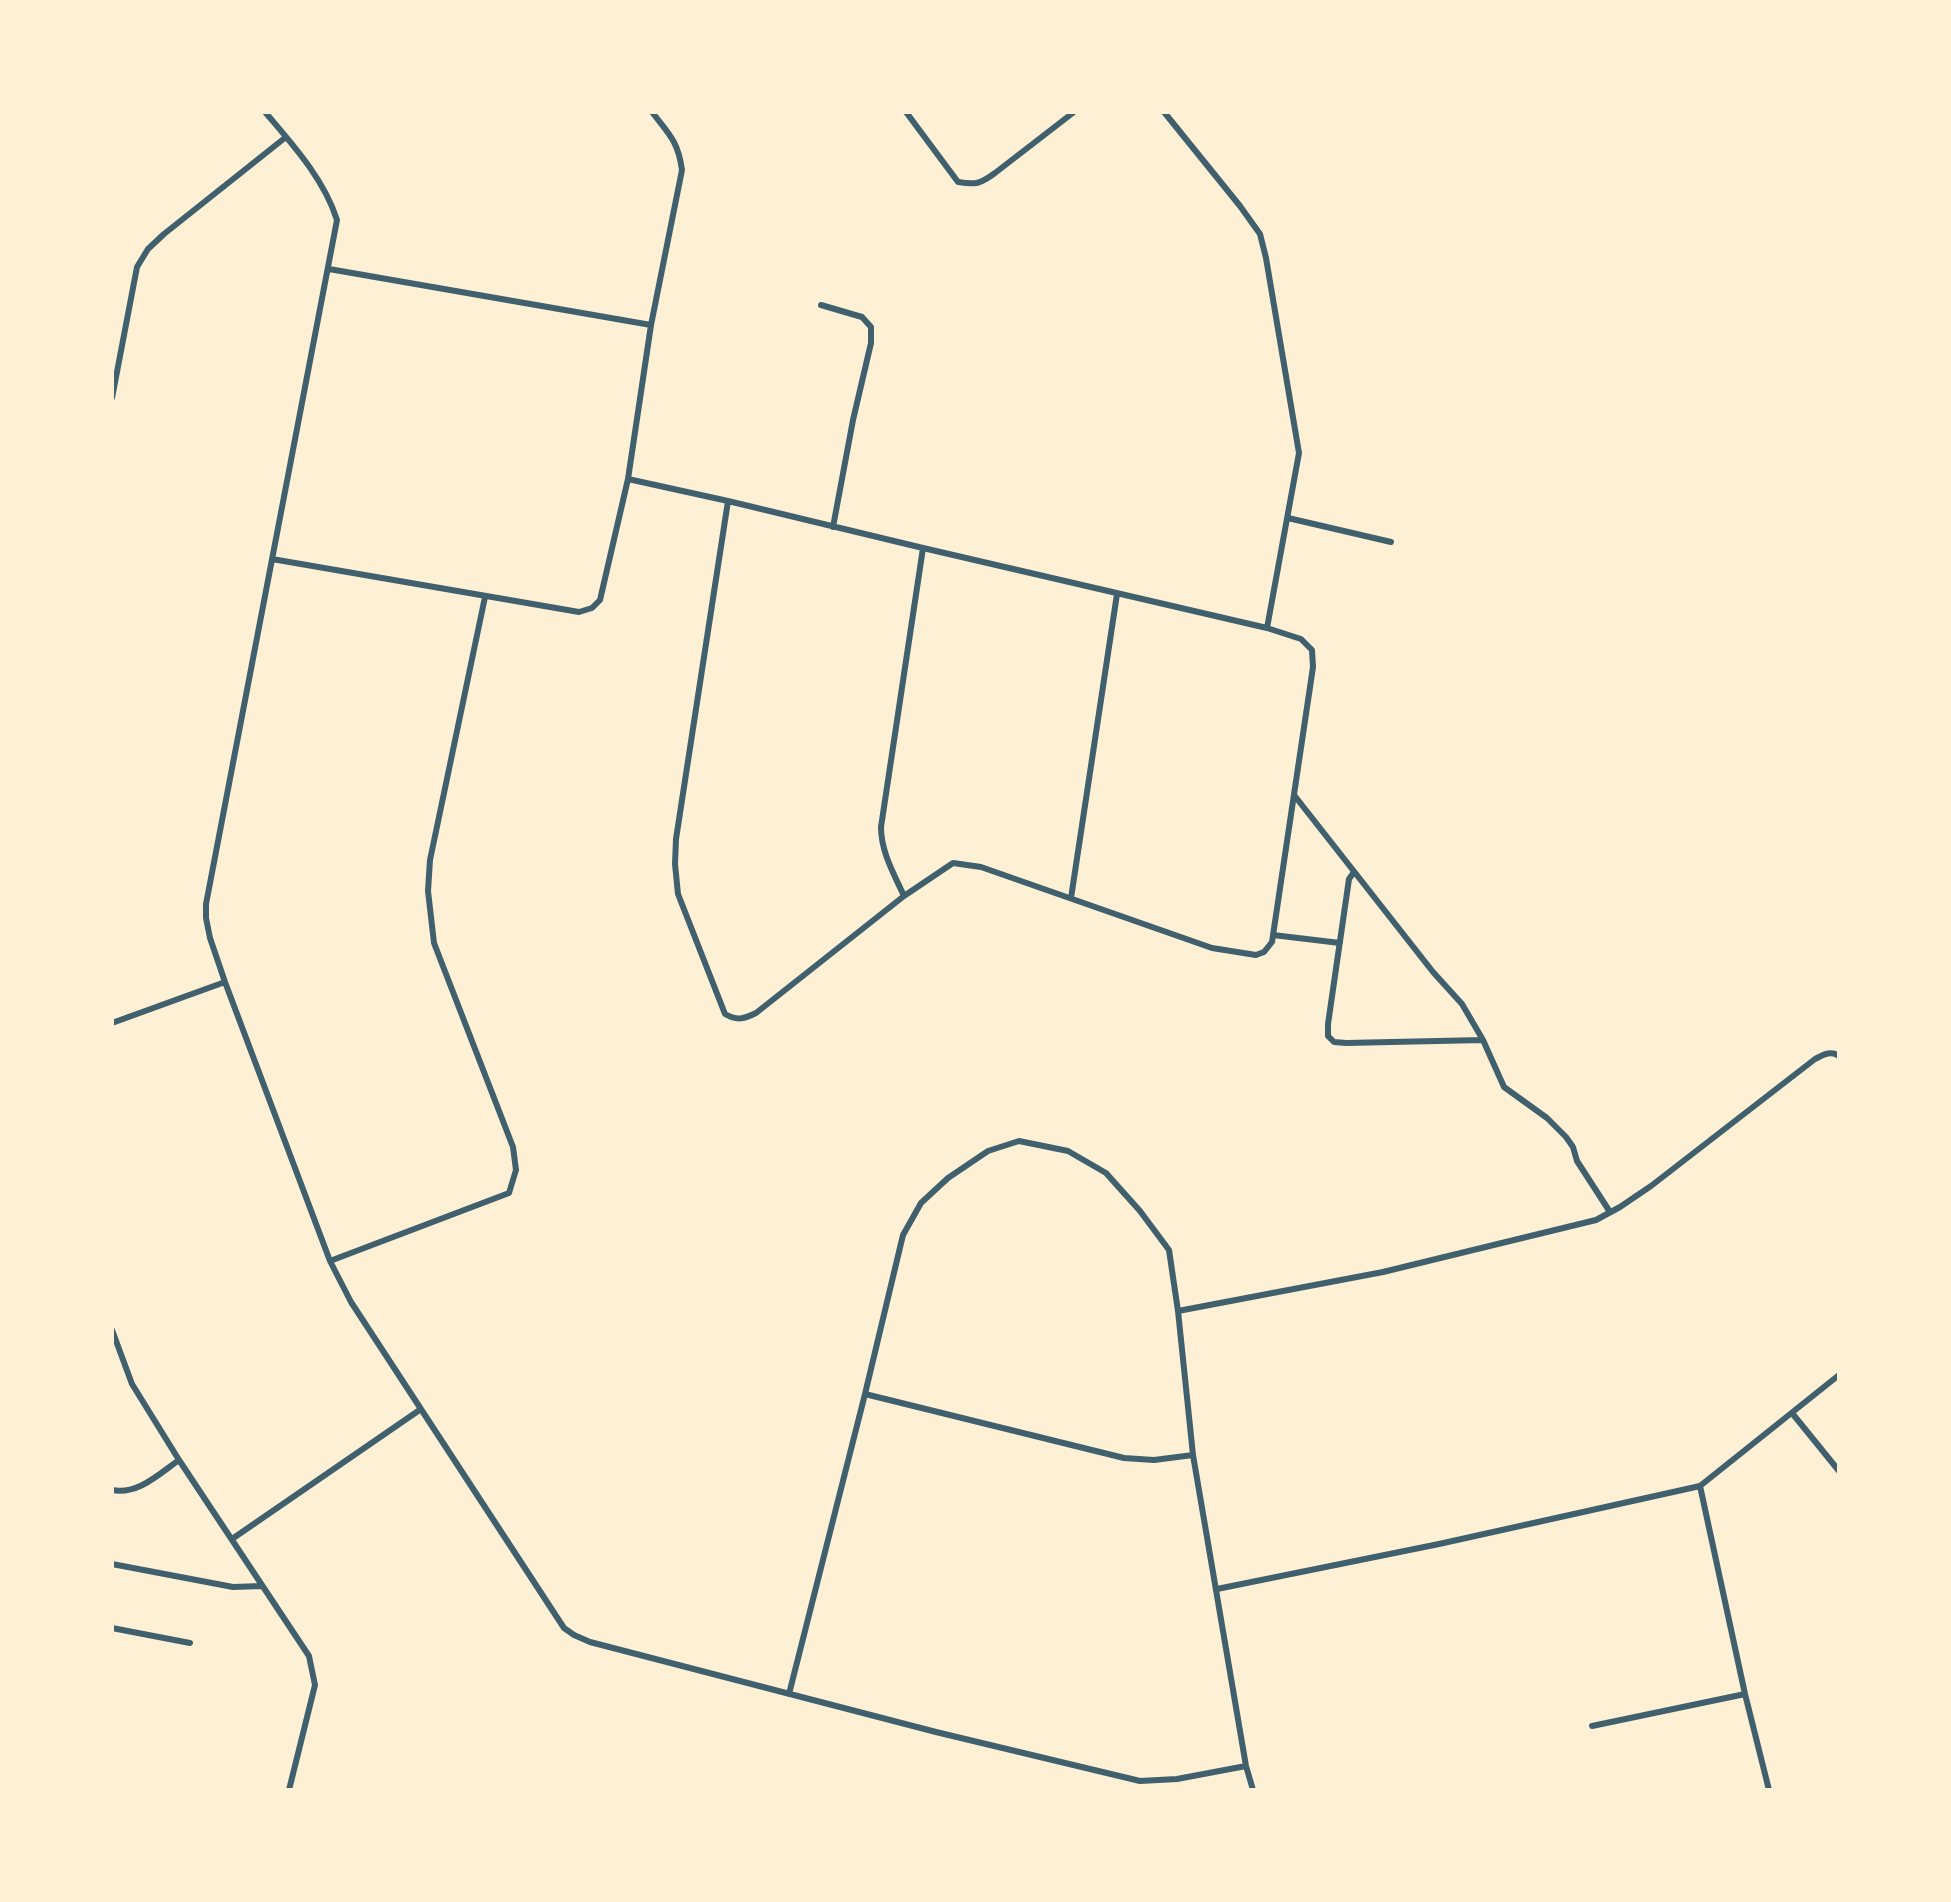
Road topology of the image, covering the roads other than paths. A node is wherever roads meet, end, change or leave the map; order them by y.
1 (265, 112) edge
2 (652, 112) edge
3 (906, 112) edge
4 (1074, 112) edge
5 (1164, 112) edge
6 (286, 137) junction
7 (329, 269) junction
8 (821, 305) dead end
9 (651, 325) junction
10 (112, 398) edge
11 (628, 479) junction
12 (728, 501) junction
13 (1288, 518) junction
14 (833, 527) junction
15 (1391, 542) dead end
16 (923, 548) junction
17 (272, 559) junction
18 (1117, 594) junction
19 (485, 597) junction
20 (1267, 628) junction
21 (1294, 795) junction
22 (1354, 872) junction
23 (904, 896) junction
24 (1071, 898) junction
25 (1273, 935) junction
26 (1340, 943) junction
27 (225, 982) junction
28 (112, 1023) edge
29 (1483, 1040) junction
30 (1839, 1056) edge
31 (1610, 1212) junction
32 (330, 1261) junction
33 (1178, 1311) junction
34 (112, 1330) edge
35 (1839, 1375) edge
36 (865, 1394) junction
37 (421, 1409) junction
38 (1792, 1413) junction
39 (1193, 1455) junction
40 (179, 1460) junction
41 (1839, 1471) edge
42 (1700, 1486) junction
43 (112, 1490) edge
44 (232, 1539) junction
45 (112, 1564) edge
46 (262, 1586) junction
47 (1217, 1589) junction
48 (112, 1628) edge
49 (190, 1643) dead end
50 (789, 1694) junction
51 (1745, 1694) junction
52 (1592, 1726) dead end
53 (1246, 1766) junction
54 (289, 1790) edge
55 (1253, 1790) edge
56 (1769, 1790) edge

1 - 6 street
2 - 9 street
3 - 4 street
5 - 13 street
6 - 7 street
6 - 10 street
7 - 9 street
7 - 17 street
8 - 14 street
9 - 11 street
11 - 12 street
11 - 19 street
12 - 14 street
12 - 23 street
13 - 15 street
13 - 20 street
14 - 16 street
16 - 18 street
16 - 23 street
17 - 19 street
17 - 27 street
18 - 20 street
18 - 24 street
19 - 32 street
20 - 21 street
21 - 22 street
21 - 25 street
22 - 26 street
22 - 29 street
23 - 24 street
24 - 25 street
25 - 26 street
26 - 29 street
27 - 28 street
27 - 32 street
29 - 31 street
30 - 31 street
31 - 33 street
32 - 37 street
33 - 36 street
33 - 39 street
34 - 40 street
35 - 38 street
36 - 39 street
36 - 50 street
37 - 44 street
37 - 50 street
38 - 41 street
38 - 42 street
39 - 47 street
40 - 43 street
40 - 44 street
42 - 47 street
42 - 51 street
44 - 46 street
45 - 46 street
46 - 54 street
47 - 53 street
48 - 49 street
50 - 53 street
51 - 52 street
51 - 56 street
53 - 55 street

